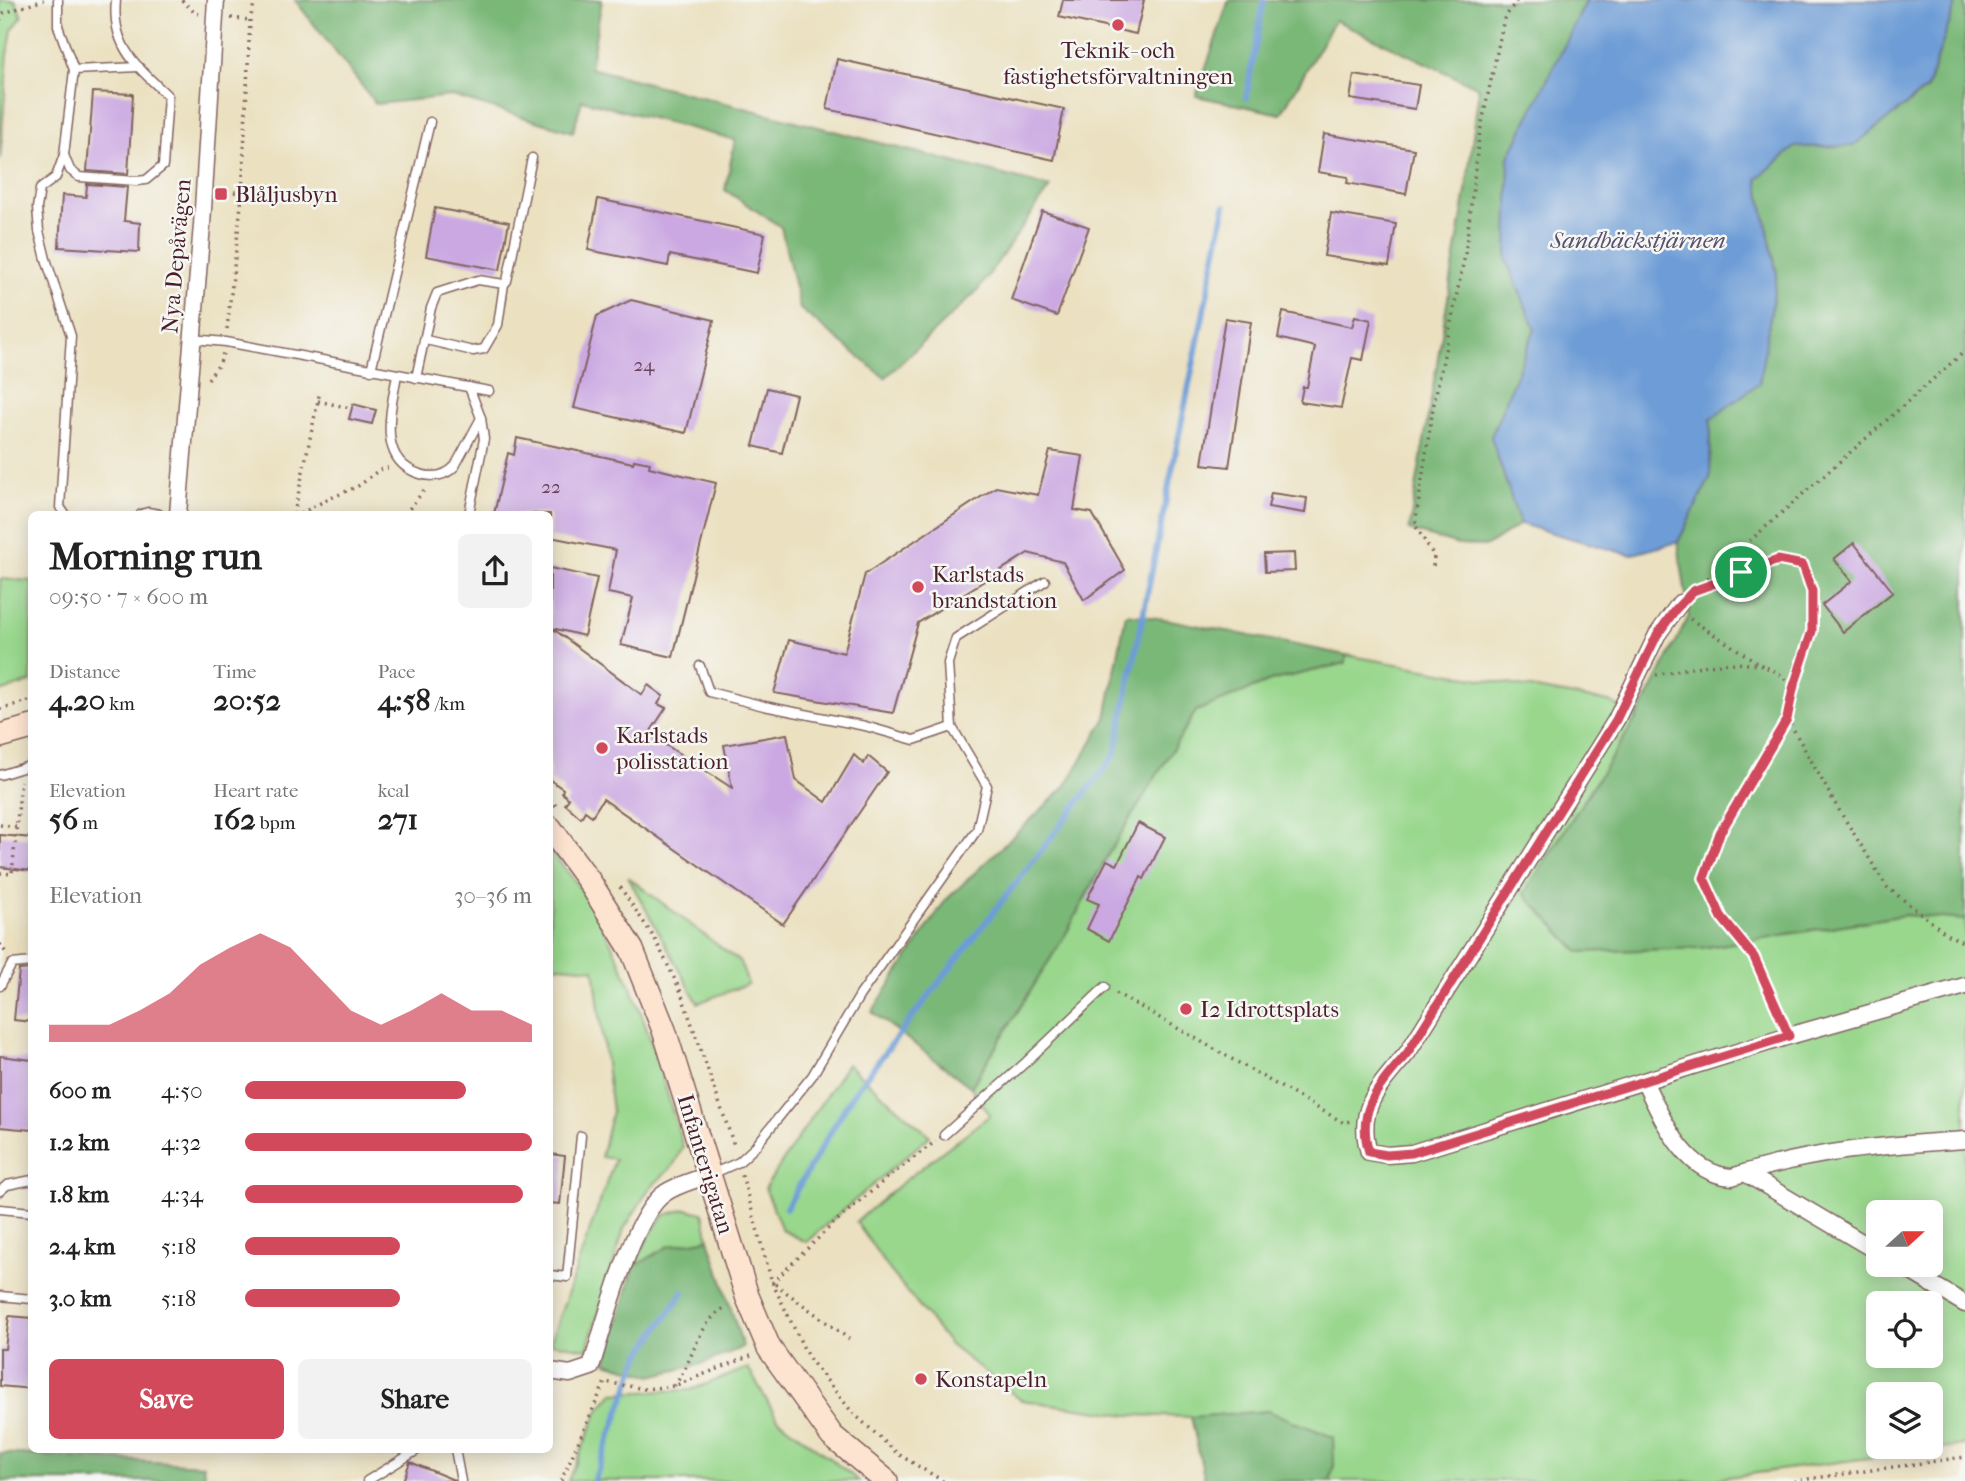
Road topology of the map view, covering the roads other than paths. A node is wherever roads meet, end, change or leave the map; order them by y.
1 (58, 0) edge
2 (116, 0) edge
3 (216, 0) edge
4 (139, 68) junction
5 (74, 70) junction
6 (430, 121) dead end
7 (64, 155) junction
8 (532, 158) dead end
9 (504, 284) junction
10 (192, 339) junction
11 (426, 340) junction
12 (371, 370) junction
13 (397, 374) junction
14 (416, 378) junction
15 (469, 387) junction
16 (489, 391) dead end
17 (481, 418) junction
18 (63, 511) edge
19 (178, 511) edge
20 (470, 511) edge
21 (1045, 581) dead end
22 (1678, 606) road end
23 (700, 666) dead end
24 (952, 727) junction
25 (28, 728) edge
26 (0, 736) edge
27 (28, 766) edge
28 (0, 775) edge
29 (553, 832) edge
30 (28, 962) edge
31 (0, 986) edge
32 (1965, 986) edge
33 (1105, 987) road end
34 (1644, 1081) junction
35 (944, 1135) road end
36 (581, 1136) dead end
37 (1965, 1140) edge
38 (1745, 1173) junction
39 (710, 1174) junction
40 (28, 1181) edge
41 (0, 1191) edge
42 (0, 1209) edge
43 (28, 1212) edge
44 (1866, 1245) edge
45 (553, 1275) edge
46 (1922, 1278) edge
47 (0, 1296) edge
48 (28, 1299) edge
49 (1965, 1304) edge
50 (553, 1371) edge
51 (412, 1453) edge
52 (456, 1453) edge
53 (367, 1481) edge
54 (461, 1481) edge
55 (886, 1481) edge

1 - 5 lane
2 - 4 lane
3 - 10 street, Nya Depåvägen
4 - 5 lane
4 - 7 lane
5 - 7 lane
6 - 12 lane
7 - 18 lane
8 - 9 lane
9 - 11 lane
9 - 11 lane
10 - 12 lane
10 - 19 street, Nya Depåvägen
11 - 14 lane
12 - 13 lane
13 - 14 lane
13 - 17 lane
14 - 15 lane
15 - 16 lane
15 - 17 lane
17 - 20 lane
21 - 24 lane
22 - 34 street
23 - 24 lane
24 - 39 lane
25 - 26 street
27 - 28 lane
29 - 39 street, Infanterigatan
30 - 31 lane
32 - 34 street
33 - 35 lane
34 - 38 street
36 - 45 lane
37 - 38 street
38 - 44 street
39 - 50 street
39 - 55 street, Infanterigatan
40 - 41 lane
42 - 43 lane
46 - 49 street
47 - 48 lane
51 - 53 lane
52 - 54 lane

